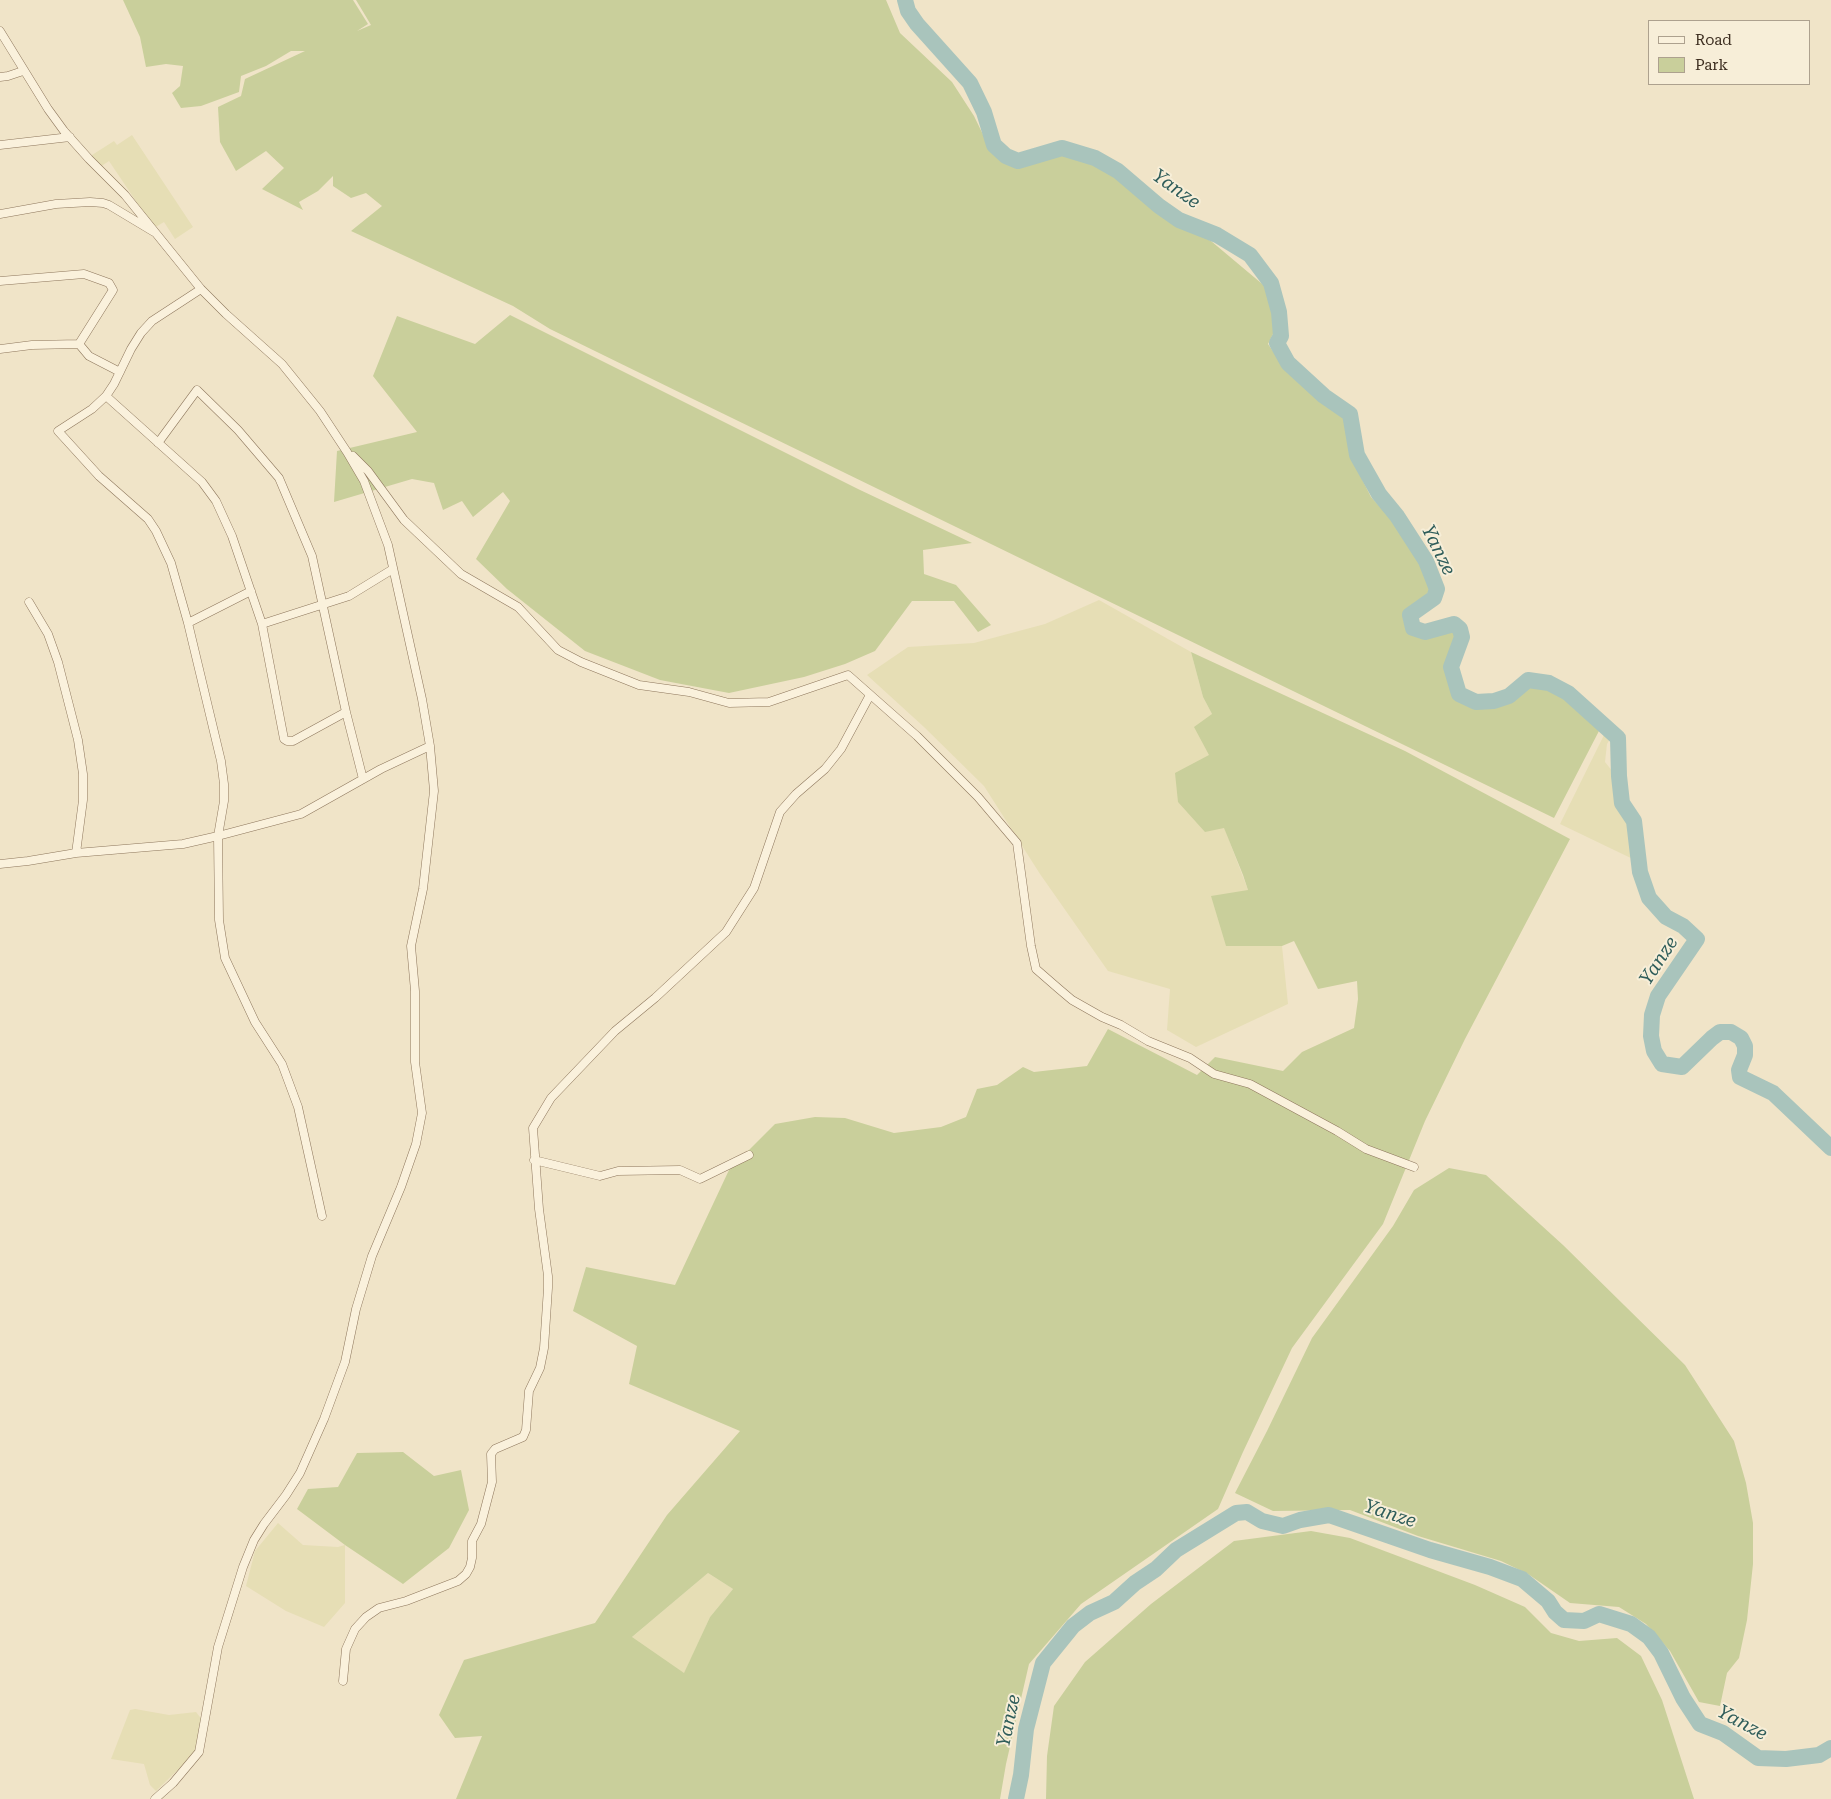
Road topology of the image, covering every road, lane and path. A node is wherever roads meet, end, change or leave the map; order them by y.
1 (0, 31) edge
2 (23, 71) junction
3 (0, 76) edge
4 (70, 137) junction
5 (0, 145) edge
6 (0, 214) edge
7 (160, 236) junction
8 (0, 281) edge
9 (201, 289) junction
10 (79, 344) junction
11 (0, 349) edge
12 (120, 372) junction
13 (106, 396) junction
14 (158, 443) junction
15 (348, 452) junction
16 (393, 569) junction
17 (251, 591) junction
18 (29, 602) dead end
19 (324, 605) junction
20 (188, 623) junction
21 (262, 624) junction
22 (870, 695) junction
23 (346, 712) junction
24 (430, 746) junction
25 (363, 779) junction
26 (218, 836) junction
27 (76, 853) junction
28 (0, 864) edge
29 (749, 1155) dead end
30 (534, 1160) junction
31 (1414, 1167) dead end
32 (322, 1216) dead end
33 (343, 1681) dead end
34 (155, 1799) edge

1 - 2 street
2 - 3 street
2 - 4 street
4 - 5 street
4 - 7 street
6 - 7 street
7 - 9 street
8 - 10 street
9 - 12 street
9 - 15 street
10 - 11 street
10 - 12 street
12 - 13 street
13 - 14 street
13 - 20 street
14 - 17 street
14 - 19 street
15 - 16 street
15 - 22 street
16 - 19 street
16 - 24 street
17 - 20 street
17 - 21 street
18 - 27 street
19 - 21 street
19 - 23 street
20 - 26 street
21 - 23 street
22 - 30 street
22 - 31 street
23 - 25 street
24 - 25 street
24 - 34 street
25 - 26 street
26 - 27 street
26 - 32 street
27 - 28 street
29 - 30 street
30 - 33 street

